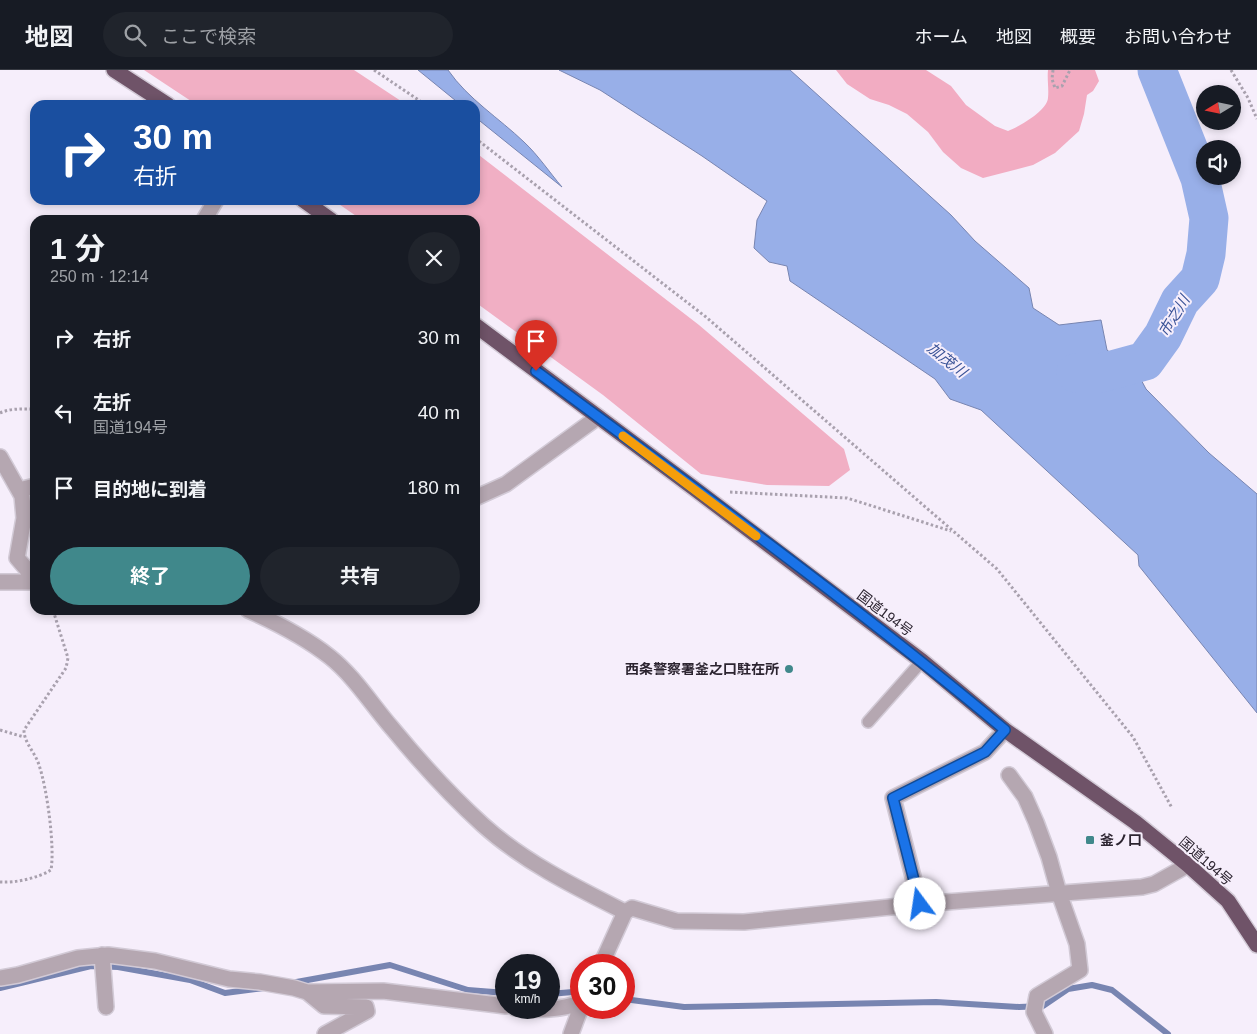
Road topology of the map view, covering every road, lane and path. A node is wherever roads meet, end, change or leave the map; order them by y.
1 (114, 70) edge
2 (374, 70) edge
3 (1053, 70) edge
4 (1070, 70) edge
5 (1231, 70) edge
6 (160, 100) edge
7 (419, 100) edge
8 (1257, 119) edge
9 (480, 142) edge
10 (310, 205) edge
11 (324, 215) edge
12 (480, 329) edge
13 (30, 409) edge
14 (0, 413) edge
15 (598, 417) junction
16 (0, 457) edge
17 (30, 487) edge
18 (695, 489) junction
19 (19, 490) junction
20 (480, 496) edge
21 (954, 532) junction
22 (30, 575) edge
23 (30, 581) edge
24 (0, 582) edge
25 (55, 615) edge
26 (259, 615) edge
27 (922, 661) junction
28 (868, 722) dead end
29 (0, 730) edge
30 (1005, 730) junction
31 (24, 737) junction
32 (1009, 775) dead end
33 (1172, 808) dead end
34 (1188, 865) junction
35 (0, 882) edge
36 (1059, 892) junction
37 (920, 904) junction
38 (624, 912) junction
39 (1257, 945) edge
40 (606, 954) edge
41 (102, 955) junction
42 (0, 978) edge
43 (307, 992) junction
44 (495, 1005) edge
45 (106, 1007) dead end
46 (577, 1019) edge
47 (325, 1034) edge
48 (571, 1034) edge
49 (1045, 1034) edge

1 - 6 highway
2 - 7 path
3 - 4 path
5 - 8 path
9 - 21 path
10 - 11 highway
12 - 15 highway, 国道194号
13 - 14 path
15 - 18 highway, 国道194号
15 - 20 street
16 - 19 street
17 - 19 street
18 - 21 path
18 - 27 highway, 国道194号
19 - 22 street
21 - 33 path
23 - 24 street
25 - 31 path
26 - 38 street
27 - 28 lane
27 - 30 highway, 国道194号
29 - 31 path
30 - 34 highway, 国道194号
30 - 37 street
31 - 35 path
32 - 36 street
34 - 36 street
34 - 39 highway, 国道194号
36 - 37 street
36 - 49 street
37 - 38 street
38 - 40 street
41 - 42 street
41 - 43 street
41 - 45 street
43 - 44 street
43 - 47 street
46 - 48 street

